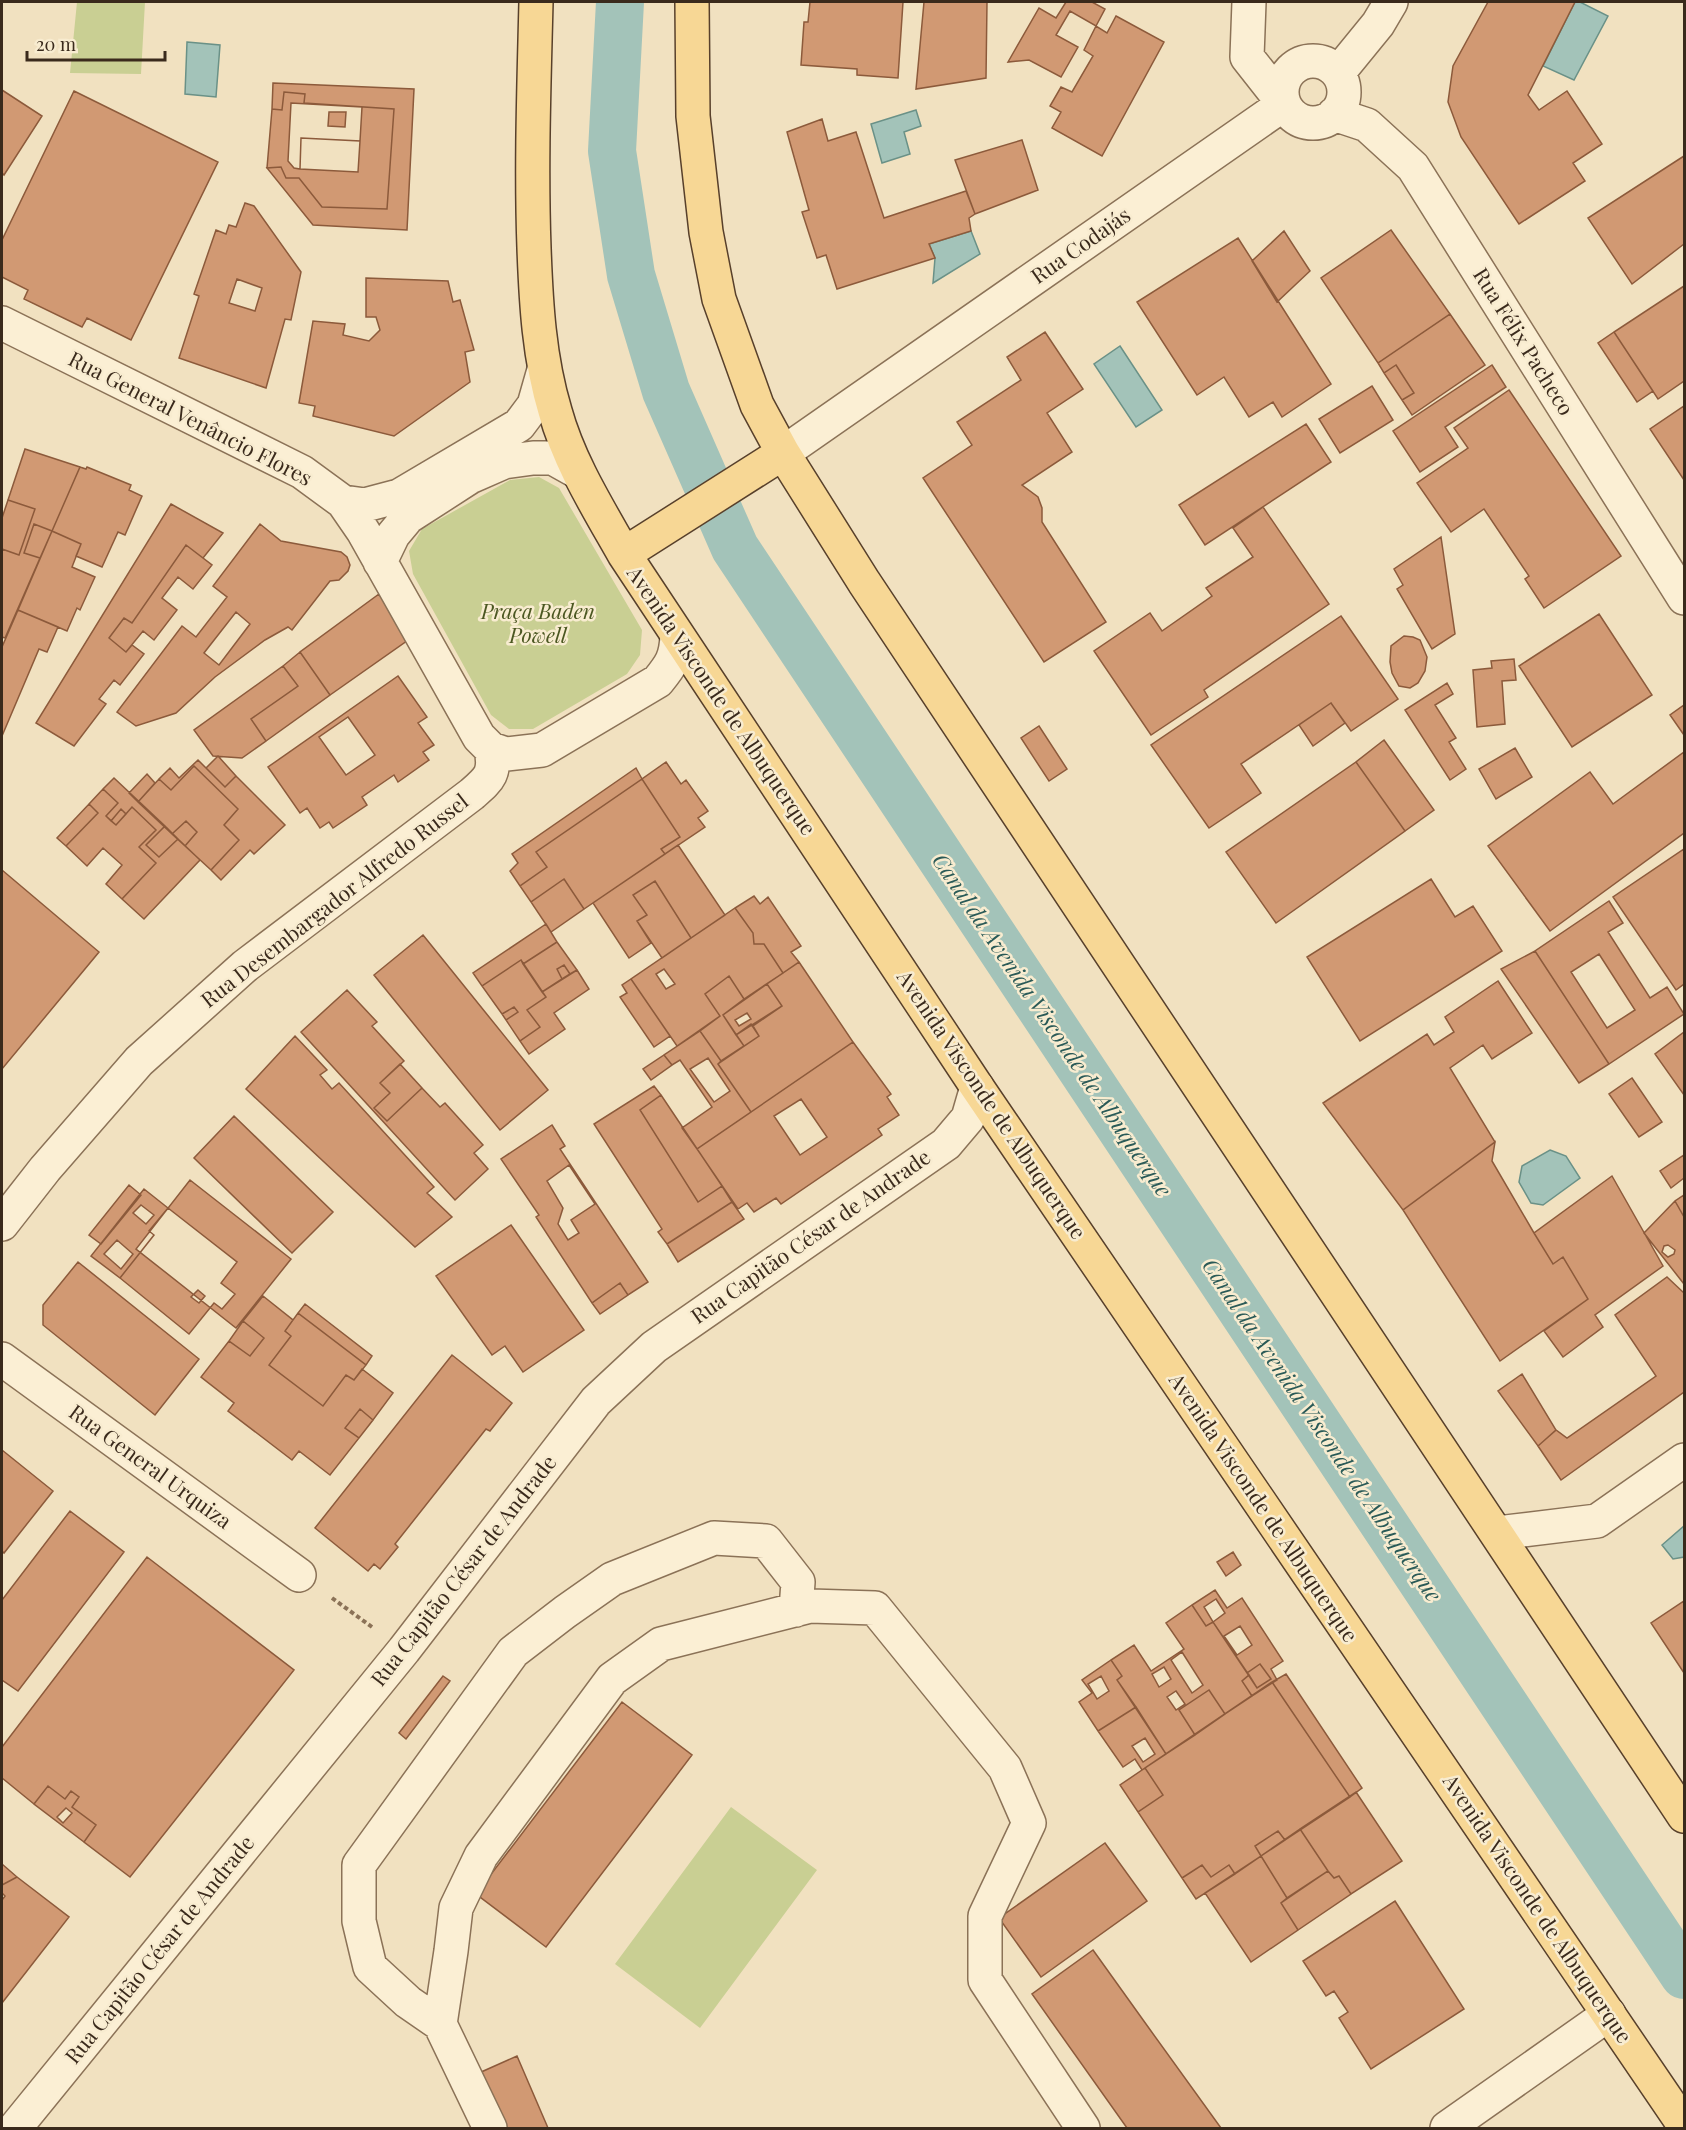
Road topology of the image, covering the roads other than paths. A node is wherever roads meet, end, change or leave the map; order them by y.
1 (536, 2) edge
2 (692, 2) edge
3 (1249, 2) edge
4 (1391, 2) edge
5 (1338, 73) junction
6 (1284, 104) junction
7 (1334, 114) junction
8 (2, 323) edge
9 (544, 370) junction
10 (783, 453) junction
11 (578, 472) junction
12 (344, 502) junction
13 (624, 554) junction
14 (380, 562) junction
15 (1684, 598) edge
16 (677, 636) junction
17 (491, 750) junction
18 (977, 1087) junction
19 (2, 1224) edge
20 (2, 1359) edge
21 (1684, 1460) edge
22 (1497, 1533) junction
23 (299, 1575) road end
24 (796, 1610) junction
25 (1684, 1816) edge
26 (1609, 2014) junction
27 (440, 2024) junction
28 (1684, 2125) edge
29 (15, 2128) edge
30 (490, 2128) edge
31 (1083, 2128) edge
32 (1447, 2128) edge

1 - 9 main road, Avenida Visconde de Albuquerque
2 - 10 main road
3 - 6 street
4 - 5 street
5 - 6 street
5 - 7 street
6 - 7 street
6 - 10 street, Rua Codajás
7 - 15 street, Rua Félix Pacheco
8 - 12 street, Rua General Venâncio Flores
9 - 11 main road, Avenida Visconde de Albuquerque
9 - 12 street
10 - 13 main road
10 - 22 main road
11 - 13 main road, Avenida Visconde de Albuquerque
11 - 14 street
12 - 14 street, Rua General Venâncio Flores
13 - 16 main road, Avenida Visconde de Albuquerque
14 - 17 street, Rua General Venâncio Flores
16 - 17 street
16 - 18 main road, Avenida Visconde de Albuquerque
17 - 19 street, Rua Desembargador Alfredo Russel
18 - 26 main road, Avenida Visconde de Albuquerque
18 - 29 street, Rua Capitão César de Andrade
20 - 23 street, Rua General Urquiza
21 - 22 street
22 - 25 main road
24 - 27 street
24 - 27 street
24 - 31 street
26 - 28 main road, Avenida Visconde de Albuquerque
26 - 32 street
27 - 30 street

